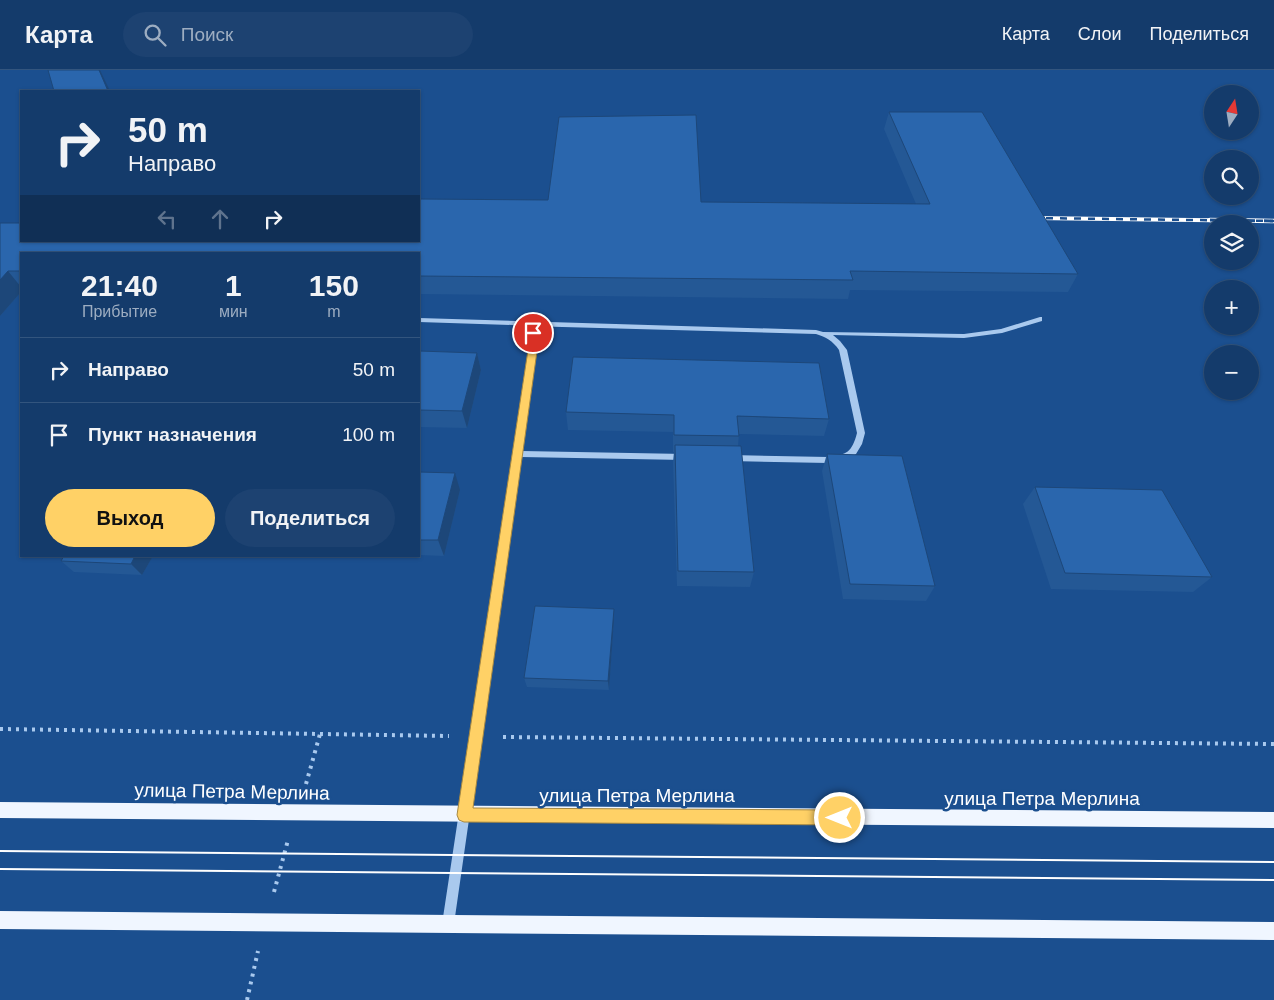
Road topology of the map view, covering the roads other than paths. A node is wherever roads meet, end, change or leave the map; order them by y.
1 (1040, 318) dead end
2 (420, 320) edge
3 (514, 323) junction
4 (816, 332) junction
5 (517, 454) junction
6 (692, 457) edge
7 (721, 458) edge
8 (0, 810) edge
9 (464, 815) junction
10 (1274, 820) edge
11 (0, 920) edge
12 (448, 924) junction
13 (1274, 931) edge

1 - 4 street
2 - 3 street
3 - 4 street
3 - 5 street
4 - 7 street
5 - 6 street
5 - 9 street
8 - 9 main road, улица Петра Мерлина
9 - 10 main road, улица Петра Мерлина
9 - 12 street
11 - 12 main road
12 - 13 main road

